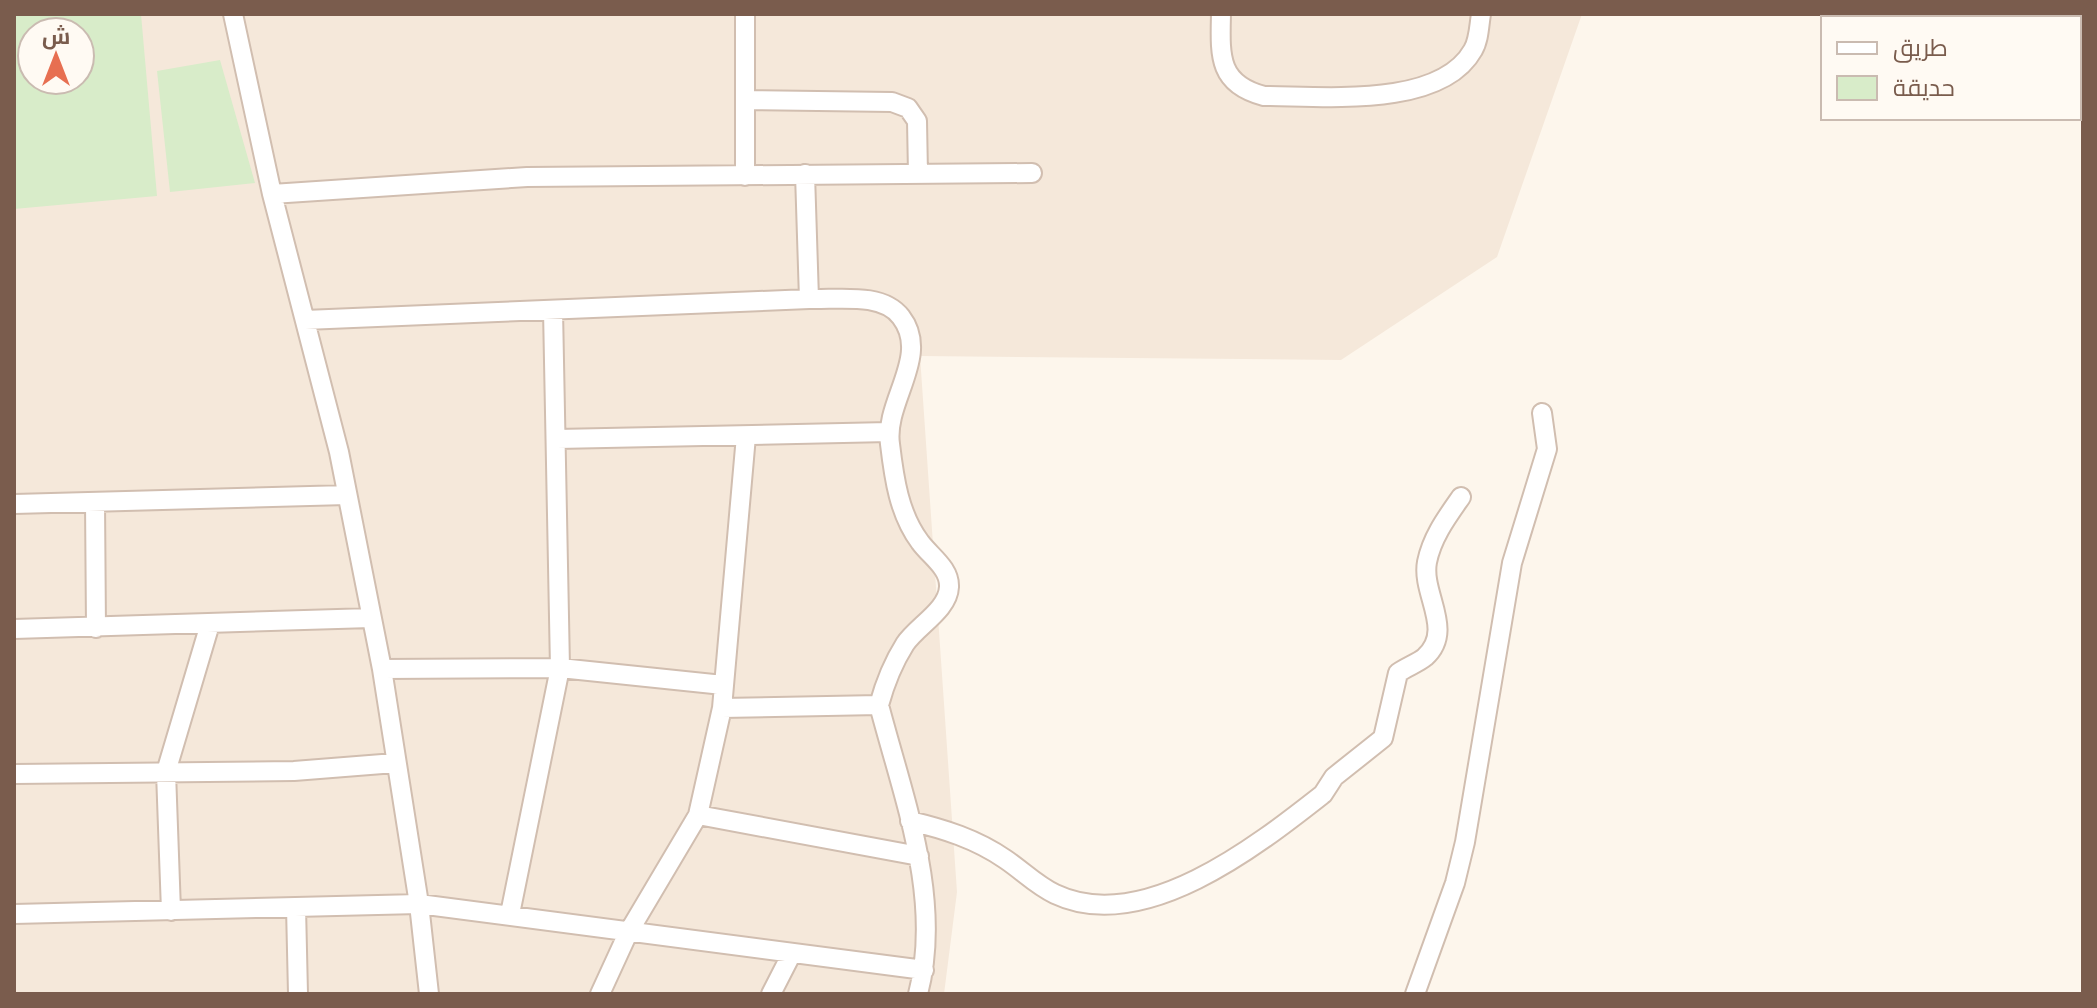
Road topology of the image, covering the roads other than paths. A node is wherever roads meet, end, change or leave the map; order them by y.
1 (233, 14) edge
2 (745, 14) edge
3 (1221, 14) edge
4 (1481, 14) edge
5 (745, 100) junction
6 (1032, 173) dead end
7 (805, 174) junction
8 (918, 174) junction
9 (745, 176) junction
10 (272, 194) junction
11 (809, 299) junction
12 (553, 310) junction
13 (305, 320) junction
14 (1542, 413) dead end
15 (889, 432) junction
16 (746, 436) junction
17 (557, 439) junction
18 (347, 495) junction
19 (1461, 497) dead end
20 (95, 502) junction
21 (14, 504) edge
22 (371, 618) junction
23 (210, 624) junction
24 (96, 628) junction
25 (14, 629) edge
26 (560, 668) junction
27 (382, 669) junction
28 (723, 685) junction
29 (879, 705) junction
30 (722, 708) junction
31 (395, 763) junction
32 (166, 772) junction
33 (14, 774) edge
34 (698, 815) junction
35 (910, 821) junction
36 (919, 856) junction
37 (419, 904) junction
38 (296, 907) junction
39 (171, 911) junction
40 (14, 914) edge
41 (510, 914) junction
42 (628, 933) junction
43 (792, 953) junction
44 (924, 970) junction
45 (298, 994) edge
46 (429, 994) edge
47 (600, 994) edge
48 (771, 994) edge
49 (918, 994) edge
50 (1415, 994) edge

1 - 10 street
2 - 5 street
3 - 4 street
5 - 8 street
5 - 9 street
6 - 8 street
7 - 8 street
7 - 9 street
7 - 11 street
9 - 10 street
10 - 13 street
11 - 12 street
11 - 15 street
12 - 13 street
12 - 17 street
13 - 18 street
14 - 50 street
15 - 16 street
15 - 29 street
16 - 17 street
16 - 28 street
17 - 26 street
18 - 20 street
18 - 22 street
19 - 35 street
20 - 21 street
20 - 24 street
22 - 23 street
22 - 27 street
23 - 24 street
23 - 32 street
24 - 25 street
26 - 27 street
26 - 28 street
26 - 41 street
27 - 31 street
28 - 30 street
29 - 30 street
29 - 35 street
30 - 34 street
31 - 32 street
31 - 37 street
32 - 33 street
32 - 39 street
34 - 36 street
34 - 42 street
35 - 36 street
36 - 44 street
37 - 38 street
37 - 41 street
37 - 46 street
38 - 39 street
38 - 45 street
39 - 40 street
41 - 42 street
42 - 43 street
42 - 47 street
43 - 44 street
43 - 48 street
44 - 49 street

